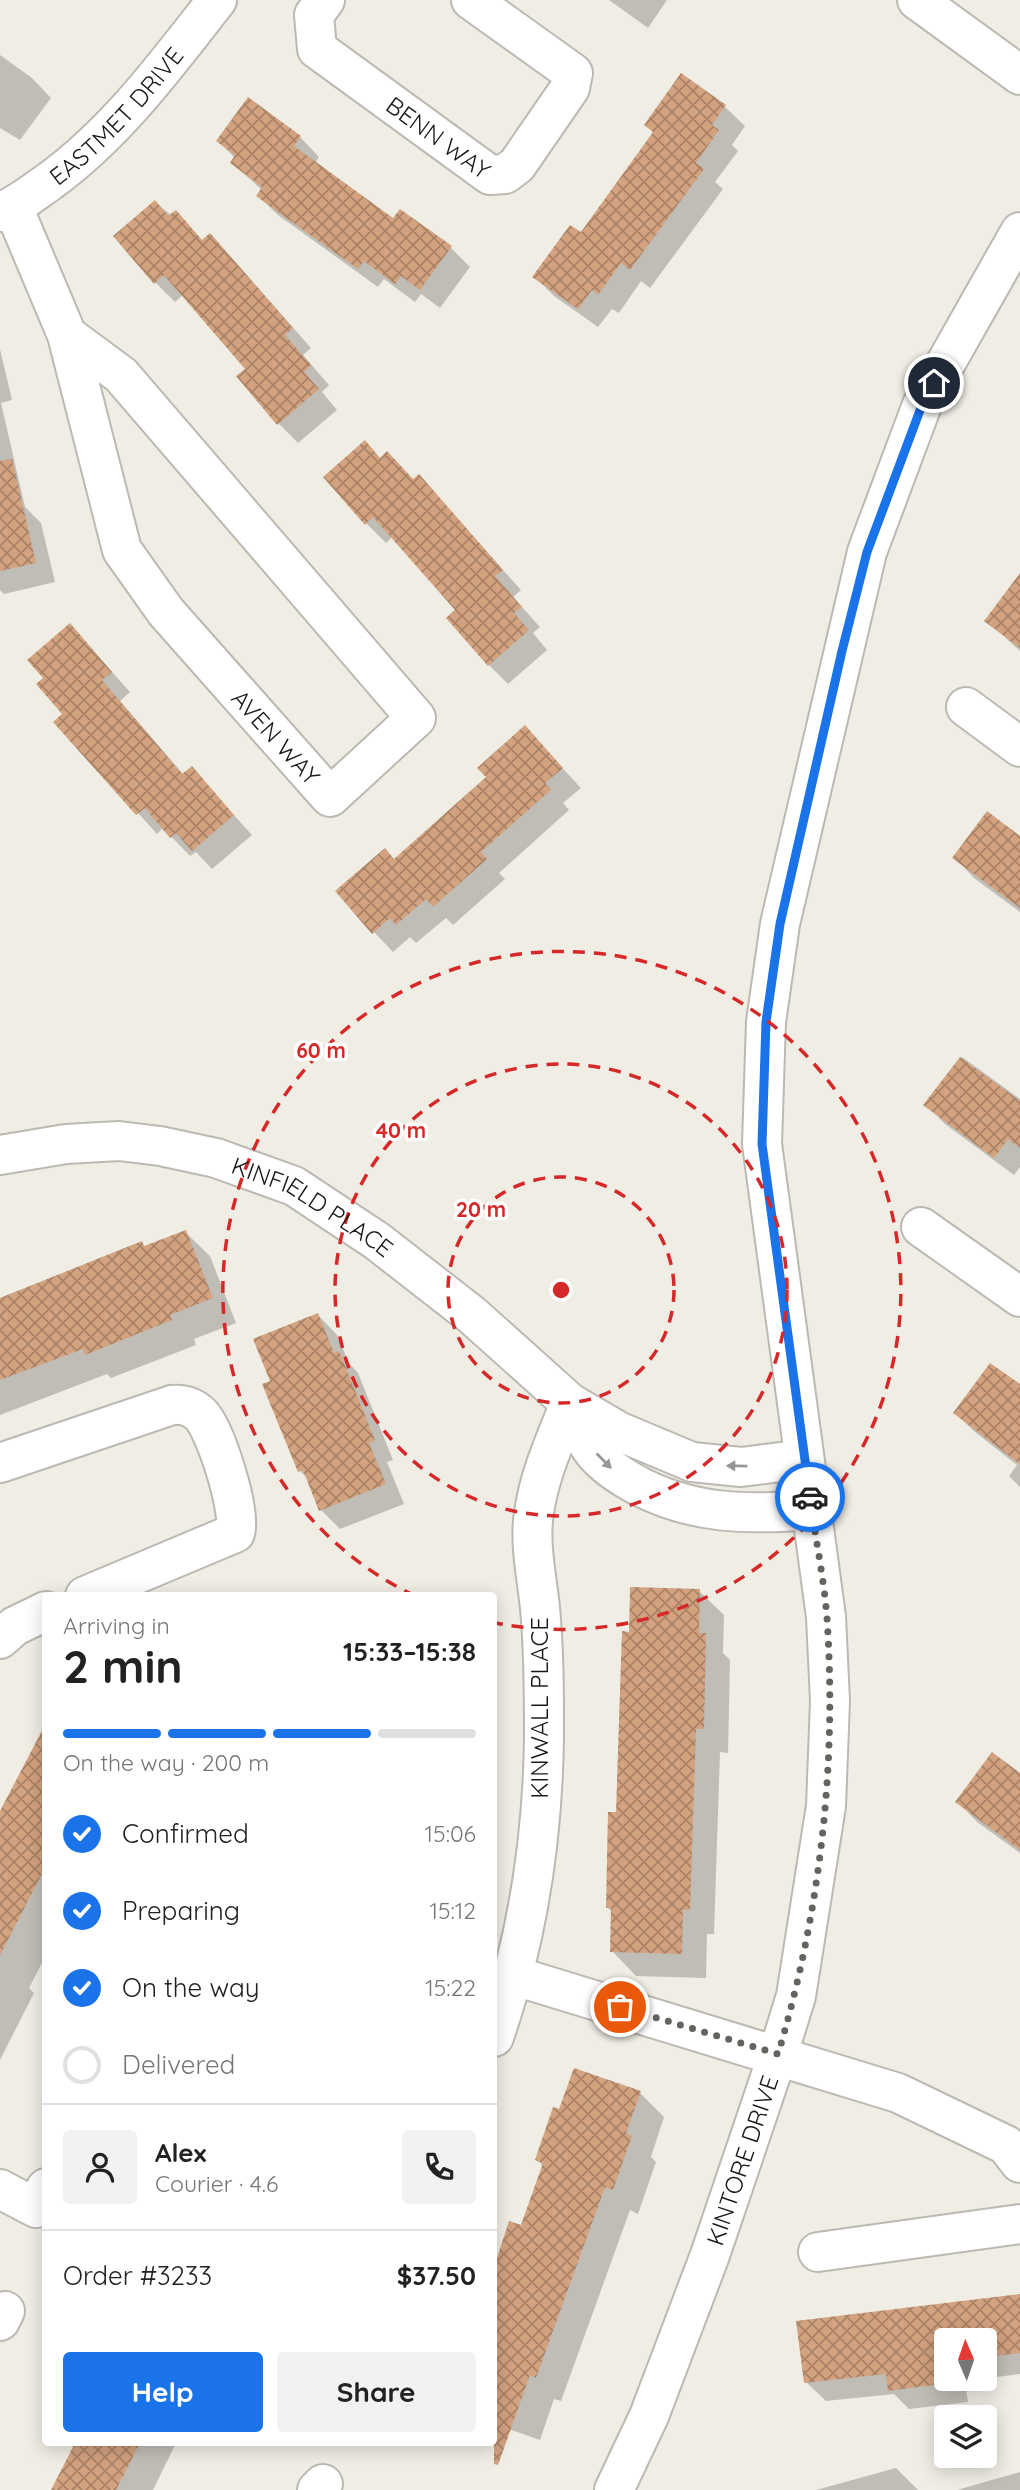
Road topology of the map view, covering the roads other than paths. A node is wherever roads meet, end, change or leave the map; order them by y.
1 (217, 0) edge
2 (325, 0) edge
3 (471, 0) edge
4 (917, 0) edge
5 (1020, 75) edge
6 (7, 209) edge
7 (1020, 232) edge
8 (67, 335) junction
9 (966, 707) dead end
10 (1020, 747) edge
11 (0, 1155) edge
12 (921, 1227) dead end
13 (1020, 1297) edge
14 (570, 1403) junction
15 (804, 1459) junction
16 (0, 1463) edge
17 (811, 1510) junction
18 (95, 1592) edge
19 (42, 1613) edge
20 (0, 1639) edge
21 (515, 1976) junction
22 (497, 2028) edge
23 (778, 2054) junction
24 (1015, 2148) edge
25 (0, 2189) edge
26 (41, 2198) edge
27 (1020, 2224) edge
28 (818, 2252) dead end
29 (614, 2490) edge

1 - 6 street, EASTMET DRIVE
2 - 3 street, BENN WAY
4 - 5 street
6 - 8 street, AVEN WAY
7 - 15 street, KINTORE DRIVE
8 - 8 street, AVEN WAY
9 - 10 street
11 - 14 street, KINFIELD PLACE
12 - 13 street
15 -> 14 street, KINFIELD PLACE
14 -> 17 street, KINFIELD PLACE
14 - 21 street, KINWALL PLACE
15 - 17 street, KINTORE DRIVE
16 - 18 street
17 - 23 street, KINTORE DRIVE
19 - 20 street
21 - 22 street, KINWALL PLACE
21 - 23 street
23 - 24 street
23 - 29 street, KINTORE DRIVE
25 - 26 street
27 - 28 street

